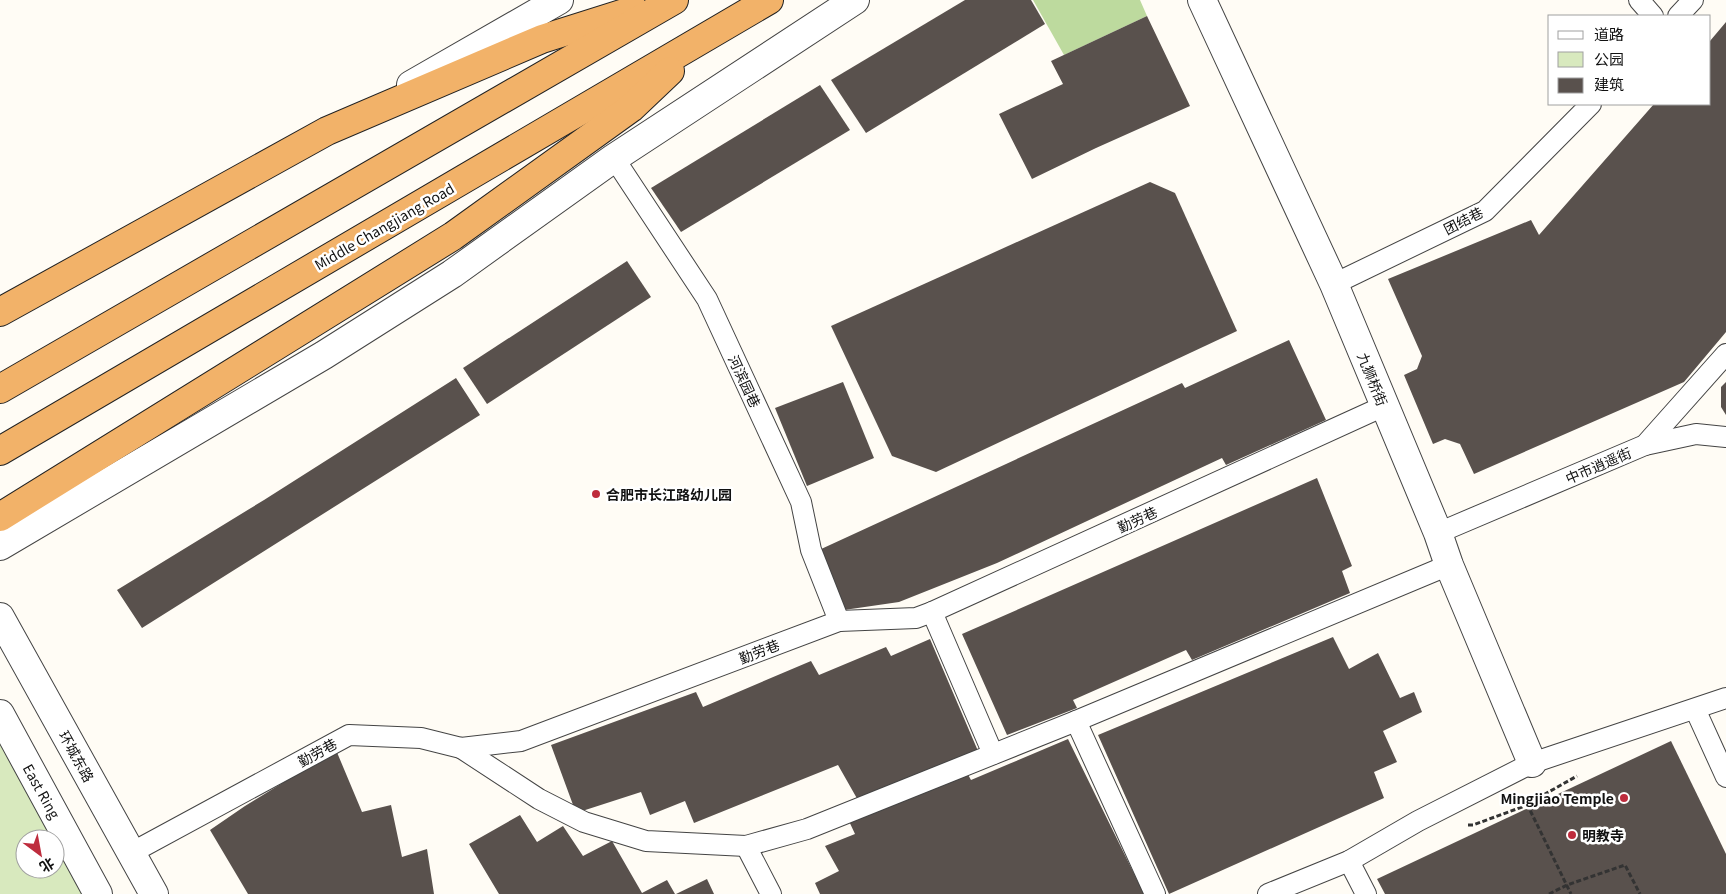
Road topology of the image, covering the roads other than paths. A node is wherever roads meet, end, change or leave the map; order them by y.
1 (559, 0) edge
2 (667, 0) edge
3 (674, 0) edge
4 (768, 0) edge
5 (855, 0) edge
6 (1202, 0) edge
7 (1638, 0) edge
8 (1694, 0) edge
9 (1652, 15) edge
10 (1679, 15) edge
11 (706, 37) junction
12 (1590, 105) edge
13 (327, 131) junction
14 (614, 158) junction
15 (1334, 284) junction
16 (0, 312) edge
17 (1726, 354) edge
18 (0, 389) edge
19 (1384, 406) junction
20 (1726, 436) edge
21 (1645, 445) junction
22 (0, 451) edge
23 (0, 517) edge
24 (1438, 533) junction
25 (0, 546) edge
26 (1449, 565) junction
27 (932, 612) junction
28 (0, 618) edge
29 (839, 621) junction
30 (1726, 698) edge
31 (1695, 709) junction
32 (0, 714) edge
33 (1076, 721) junction
34 (461, 748) junction
35 (993, 754) junction
36 (1532, 764) junction
37 (1726, 777) edge
38 (746, 846) junction
39 (131, 853) junction
40 (1349, 860) junction
41 (98, 894) edge
42 (154, 894) edge
43 (771, 894) edge
44 (1155, 894) edge
45 (1268, 894) edge
46 (1366, 894) edge

1 - 13 street
2 - 13 highway
3 - 18 highway
4 - 11 highway, Middle Changjiang Road
5 - 14 street
6 - 15 street, 九狮桥街
7 - 9 street
8 - 10 street
11 - 22 highway, Middle Changjiang Road
11 - 23 highway
12 - 15 street, 团结巷
13 - 16 highway
14 - 25 street
14 - 29 street, 河滨园巷
15 - 19 street, 九狮桥街
17 - 21 street, 中市逍遥街
19 - 24 street, 九狮桥街
19 - 27 street, 勤劳巷
20 - 21 street
21 - 24 street, 中市逍遥街
24 - 26 street, 九狮桥街
26 - 33 street
26 - 36 street, 九狮桥街
27 - 29 street, 勤劳巷
27 - 35 street
28 - 39 street, 环城东路
29 - 34 street, 勤劳巷
30 - 31 street
31 - 36 street
31 - 37 street
32 - 41 street, East Ring
33 - 35 street
33 - 44 street
34 - 38 street
34 - 39 street, 勤劳巷
35 - 38 street
36 - 40 street
38 - 43 street
39 - 42 street, 环城东路
40 - 45 street
40 - 46 street

